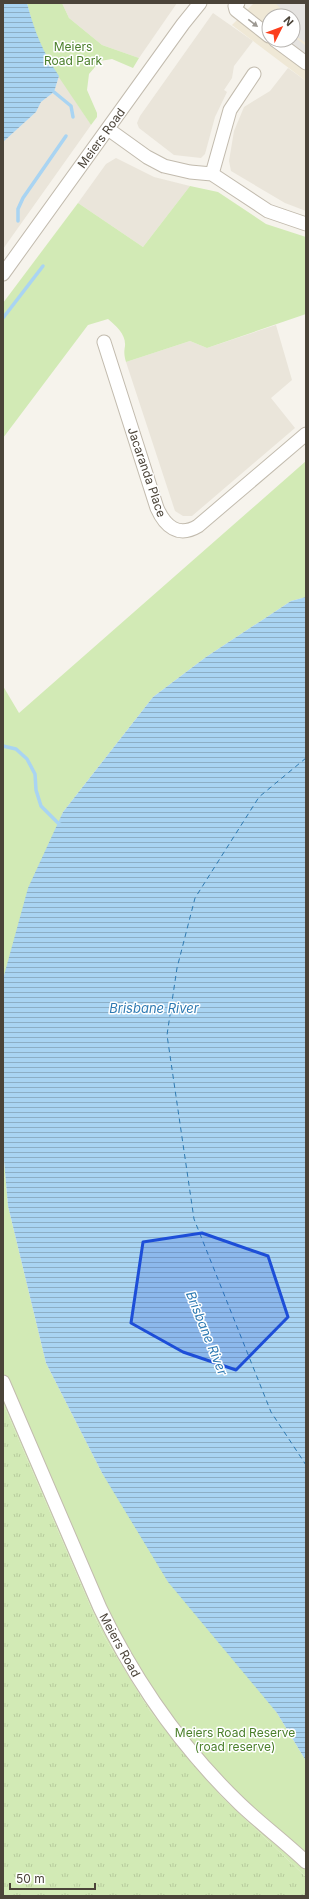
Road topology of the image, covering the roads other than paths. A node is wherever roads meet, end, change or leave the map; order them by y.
1 (200, 3) edge
2 (238, 3) edge
3 (261, 30) edge
4 (286, 48) edge
5 (306, 63) edge
6 (254, 74) dead end
7 (108, 129) junction
8 (212, 174) junction
9 (306, 224) edge
10 (3, 274) edge
11 (104, 342) dead end
12 (306, 434) edge
13 (3, 1382) edge
14 (306, 1862) edge

1 - 7 street, Meiers Road
2 -> 3 street
4 - 5 street
6 - 8 street
7 - 8 street
7 - 10 street, Meiers Road
8 - 9 street
11 - 12 street, Jacaranda Place
13 - 14 street, Meiers Road

